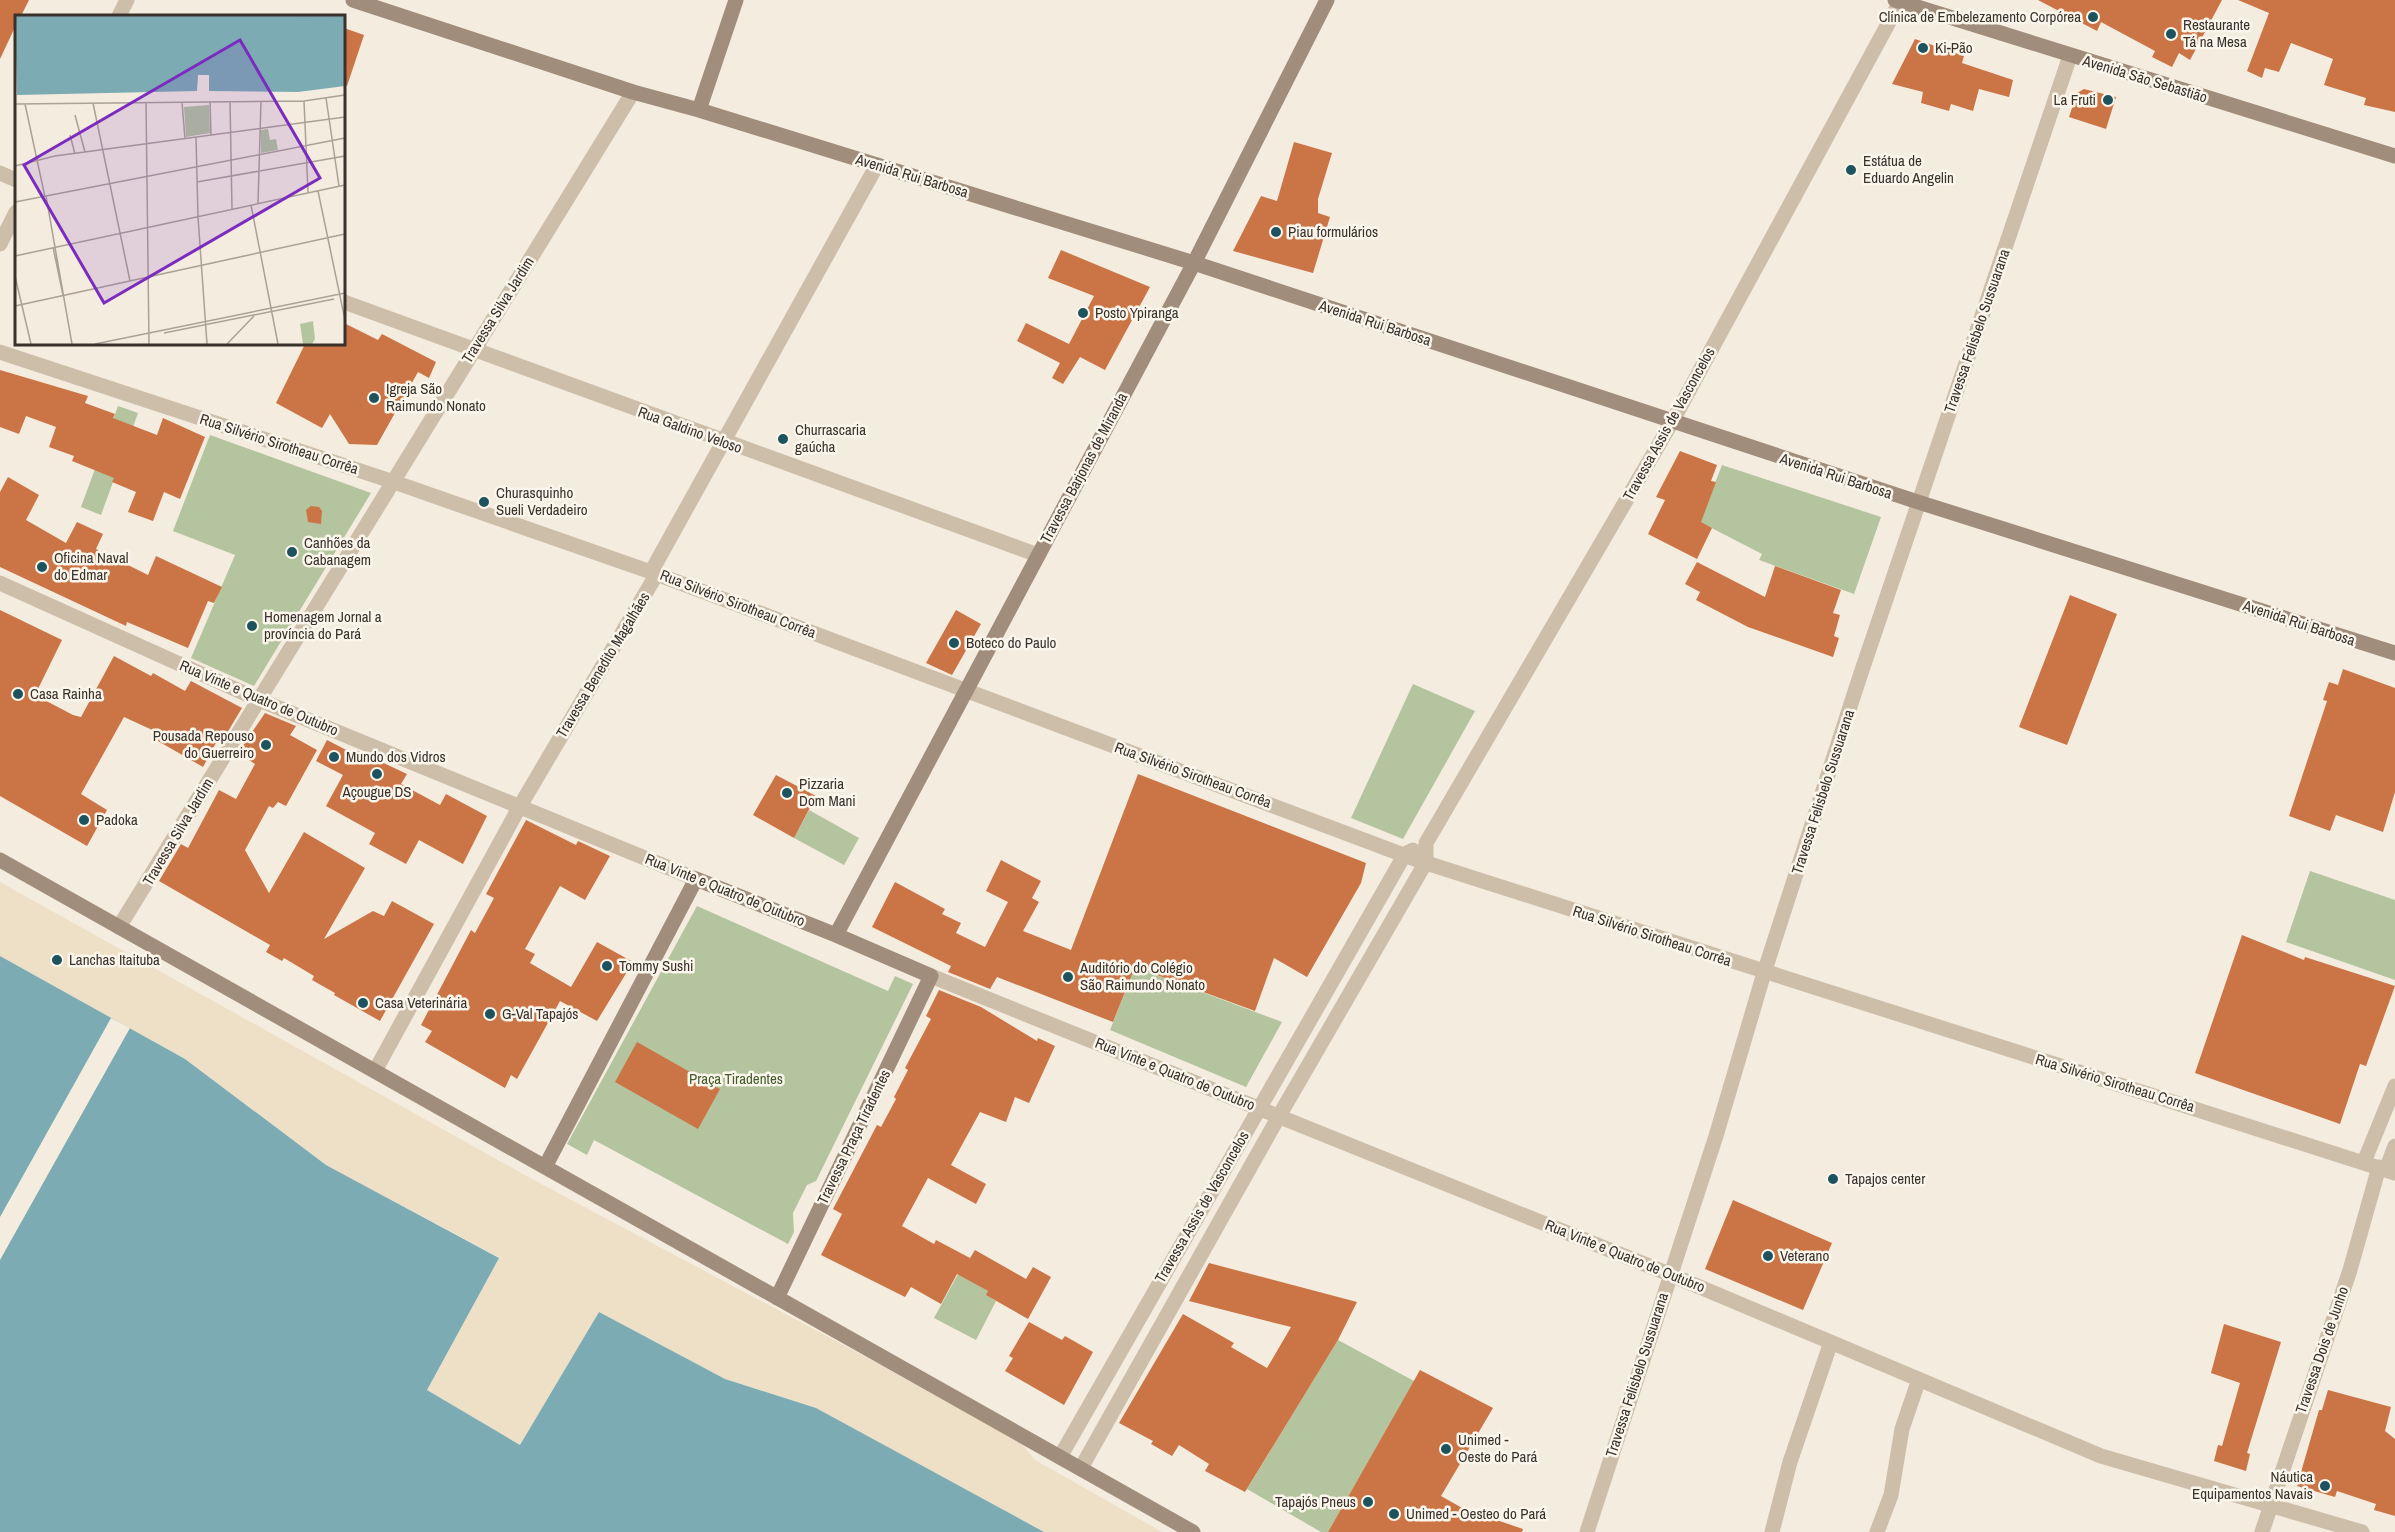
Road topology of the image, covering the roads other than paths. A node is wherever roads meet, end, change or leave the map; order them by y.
1 (127, 0) edge
2 (353, 0) edge
3 (736, 0) edge
4 (1327, 0) edge
5 (1899, 1) edge
6 (119, 15) edge
7 (2070, 56) junction
8 (633, 92) junction
9 (699, 110) junction
10 (2395, 156) edge
11 (877, 165) junction
12 (0, 173) edge
13 (15, 180) edge
14 (15, 214) edge
15 (0, 244) edge
16 (1194, 263) junction
17 (345, 302) edge
18 (473, 351) junction
19 (0, 352) edge
20 (1672, 422) junction
21 (723, 442) junction
22 (391, 481) junction
23 (1918, 502) junction
24 (1038, 555) junction
25 (651, 572) junction
26 (0, 582) edge
27 (2395, 653) edge
28 (965, 690) junction
29 (257, 699) junction
30 (520, 806) junction
31 (1426, 843) junction
32 (1405, 854) junction
33 (0, 861) edge
34 (1426, 862) junction
35 (696, 879) junction
36 (119, 927) junction
37 (836, 934) junction
38 (1764, 973) junction
39 (931, 976) junction
40 (375, 1071) junction
41 (2395, 1086) edge
42 (1259, 1107) junction
43 (1279, 1116) junction
44 (2395, 1146) edge
45 (545, 1167) junction
46 (2381, 1168) edge
47 (1669, 1274) junction
48 (777, 1298) junction
49 (1831, 1342) junction
50 (1919, 1379) junction
51 (1060, 1456) junction
52 (1081, 1468) junction
53 (2270, 1506) junction
54 (1194, 1532) edge
55 (1587, 1532) edge
56 (1772, 1532) edge
57 (1877, 1532) edge
58 (2262, 1532) edge
59 (2362, 1532) edge

1 - 6 street
2 - 8 street, Avenida Rui Barbosa
3 - 9 street
4 - 16 street, Travessa Barjonas de Miranda
5 - 7 street, Avenida São Sebastião
5 - 20 street, Travessa Assis de Vasconcelos
7 - 10 street, Avenida São Sebastião
7 - 23 street, Travessa Felisbelo Sussuarana
8 - 9 street, Avenida Rui Barbosa
8 - 18 street, Travessa Silva Jardim
9 - 11 street, Avenida Rui Barbosa
11 - 16 street, Avenida Rui Barbosa
11 - 21 street, Travessa Benedito Magalhães
12 - 13 street
14 - 15 street
16 - 20 street, Avenida Rui Barbosa
16 - 24 street, Travessa Barjonas de Miranda
17 - 18 street, Rua Galdino Veloso
18 - 21 street, Rua Galdino Veloso
18 - 22 street, Travessa Silva Jardim
19 - 22 street, Rua Silvério Sirotheau Corrêa
20 - 23 street, Avenida Rui Barbosa
20 - 31 street, Travessa Assis de Vasconcelos
21 - 24 street, Rua Galdino Veloso
21 - 25 street, Travessa Benedito Magalhães
22 - 25 street, Rua Silvério Sirotheau Corrêa
22 - 29 street, Travessa Silva Jardim
23 - 27 street, Avenida Rui Barbosa
23 - 38 street, Travessa Felisbelo Sussuarana
24 - 28 street, Travessa Barjonas de Miranda
25 - 28 street, Rua Silvério Sirotheau Corrêa
25 - 30 street, Travessa Benedito Magalhães
26 - 29 street, Rua Vinte e Quatro de Outubro
28 - 32 street, Rua Silvério Sirotheau Corrêa
28 - 37 street, Travessa Barjonas de Miranda
29 - 30 street, Rua Vinte e Quatro de Outubro
29 - 36 street, Travessa Silva Jardim
30 - 35 street, Rua Vinte e Quatro de Outubro
30 - 40 street, Travessa Benedito Magalhães
31 - 32 street
31 - 34 street
32 - 34 street, Rua Silvério Sirotheau Corrêa
32 - 42 street, Travessa Assis de Vasconcelos
33 - 36 street
34 - 38 street, Rua Silvério Sirotheau Corrêa
34 - 43 street, Travessa Assis de Vasconcelos
35 - 37 street, Rua Vinte e Quatro de Outubro
35 - 45 street
36 - 40 street
37 - 39 street, Rua Vinte e Quatro de Outubro
38 - 46 street, Rua Silvério Sirotheau Corrêa
38 - 47 street, Travessa Felisbelo Sussuarana
39 - 42 street, Rua Vinte e Quatro de Outubro
39 - 48 street, Travessa Praça Tiradentes
40 - 45 street
41 - 46 street, Travessa Dois de Junho
42 - 43 street, Rua Vinte e Quatro de Outubro
42 - 51 street, Travessa Assis de Vasconcelos
43 - 47 street, Rua Vinte e Quatro de Outubro
43 - 52 street, Travessa Assis de Vasconcelos
44 - 46 street
45 - 48 street
46 - 53 street, Travessa Dois de Junho
47 - 49 street, Rua Vinte e Quatro de Outubro
47 - 55 street, Travessa Felisbelo Sussuarana
48 - 51 street
49 - 50 street, Rua Vinte e Quatro de Outubro
49 - 56 street
50 - 53 street, Rua Vinte e Quatro de Outubro
50 - 57 street
51 - 52 street
52 - 54 street
53 - 58 street, Travessa Dois de Junho
53 - 59 street, Rua Vinte e Quatro de Outubro

